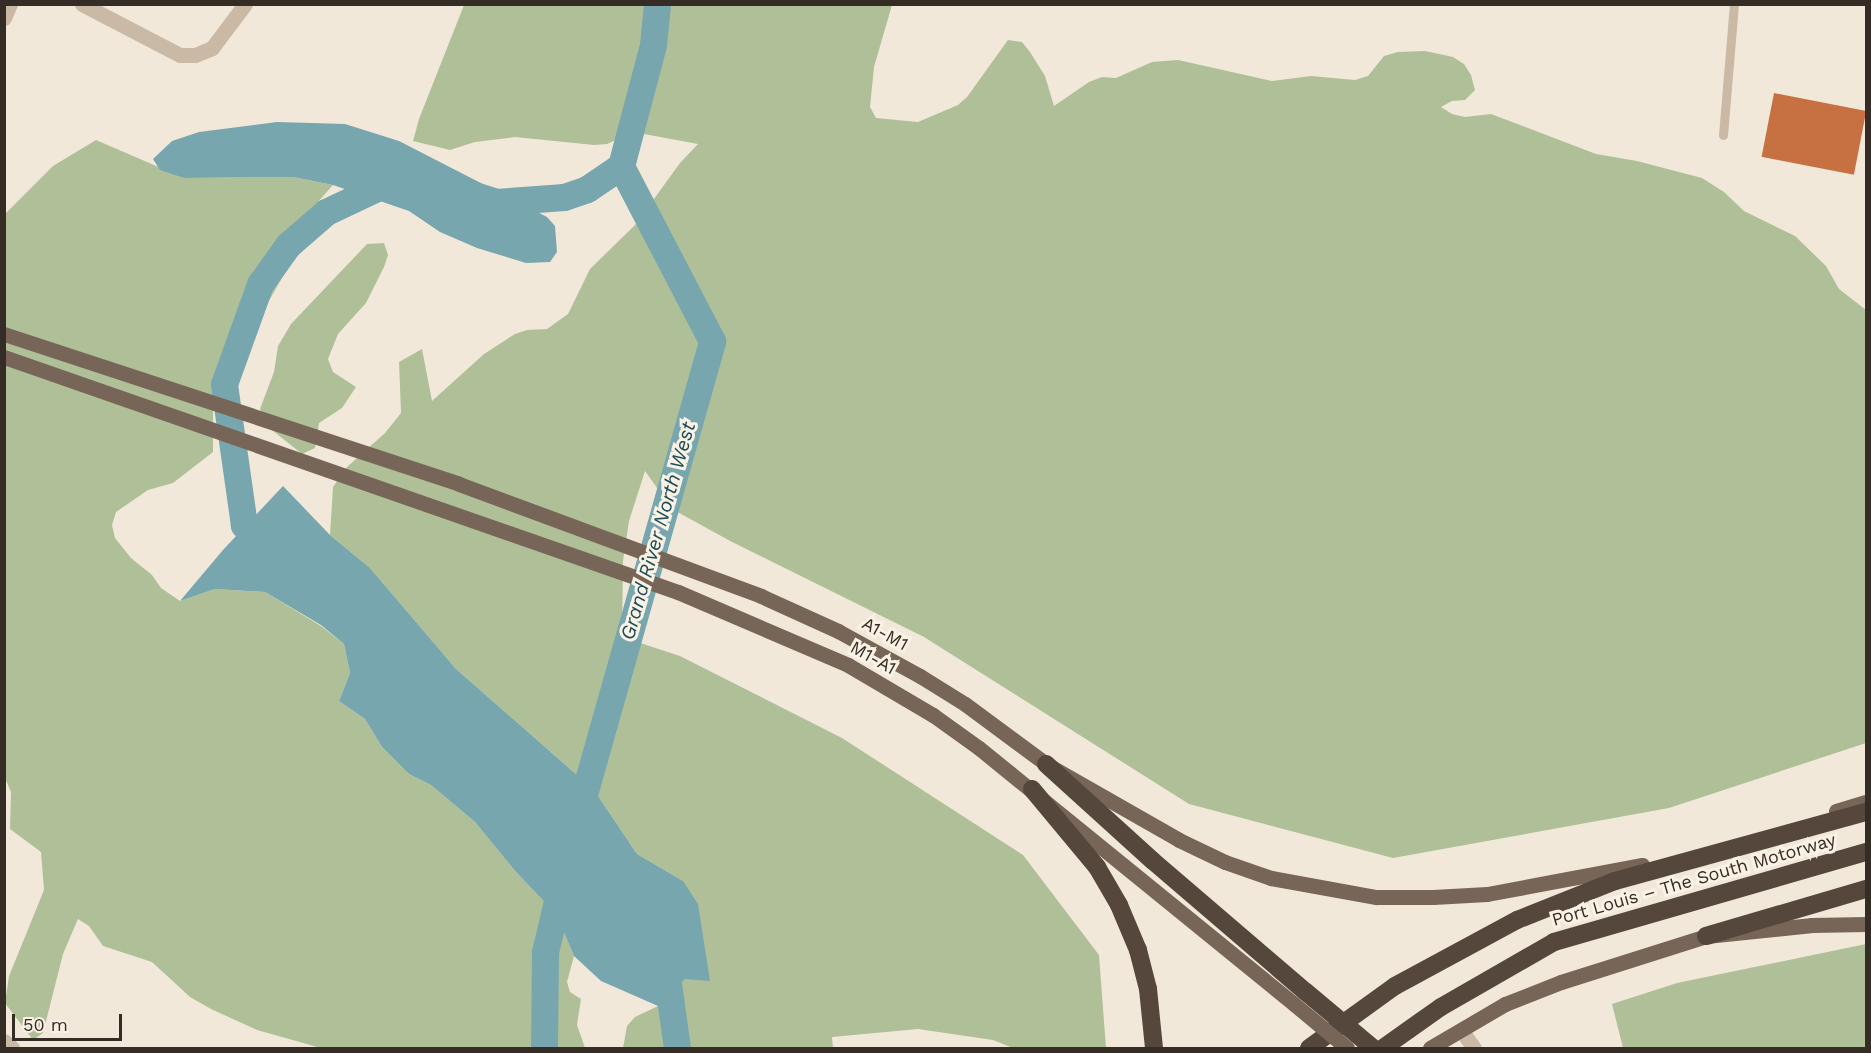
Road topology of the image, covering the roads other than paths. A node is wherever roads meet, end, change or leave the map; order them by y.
1 (10, 4) edge
2 (82, 4) edge
3 (245, 4) edge
4 (1734, 4) edge
5 (107, 9) edge
6 (4, 18) edge
7 (1724, 135) dead end
8 (4, 334) edge
9 (4, 357) edge
10 (1046, 764) junction
11 (1032, 789) junction
12 (1866, 802) edge
13 (1866, 812) edge
14 (1866, 852) edge
15 (1706, 855) junction
16 (1638, 866) junction
17 (1866, 889) edge
18 (1866, 924) edge
19 (1706, 936) junction
20 (1300, 998) junction
21 (1461, 1030) junction
22 (4, 1041) edge
23 (12, 1048) edge
24 (1154, 1048) edge
25 (1309, 1048) edge
26 (1347, 1048) edge
27 (1373, 1048) edge
28 (1383, 1048) edge
29 (1430, 1048) edge
30 (1474, 1048) edge

1 - 6 street
2 - 5 street
3 - 5 street
4 - 7 lane
8 - 10 main road, A1-M1
9 - 11 main road, M1-A1
10 - 16 main road, A1-M1
10 - 20 highway
11 - 20 main road, M1-A1
11 - 24 highway
12 - 16 main road, A1-M1
13 - 15 highway, Port Louis – The South Motorway
14 - 28 highway, Port Louis – The South Motorway
15 - 16 highway
15 - 25 highway, Port Louis – The South Motorway
17 - 19 highway
18 - 19 main road
19 - 21 main road
20 - 26 main road, M1-A1, bridge
20 - 27 highway, bridge
21 - 29 main road
21 - 30 street
22 - 23 street

